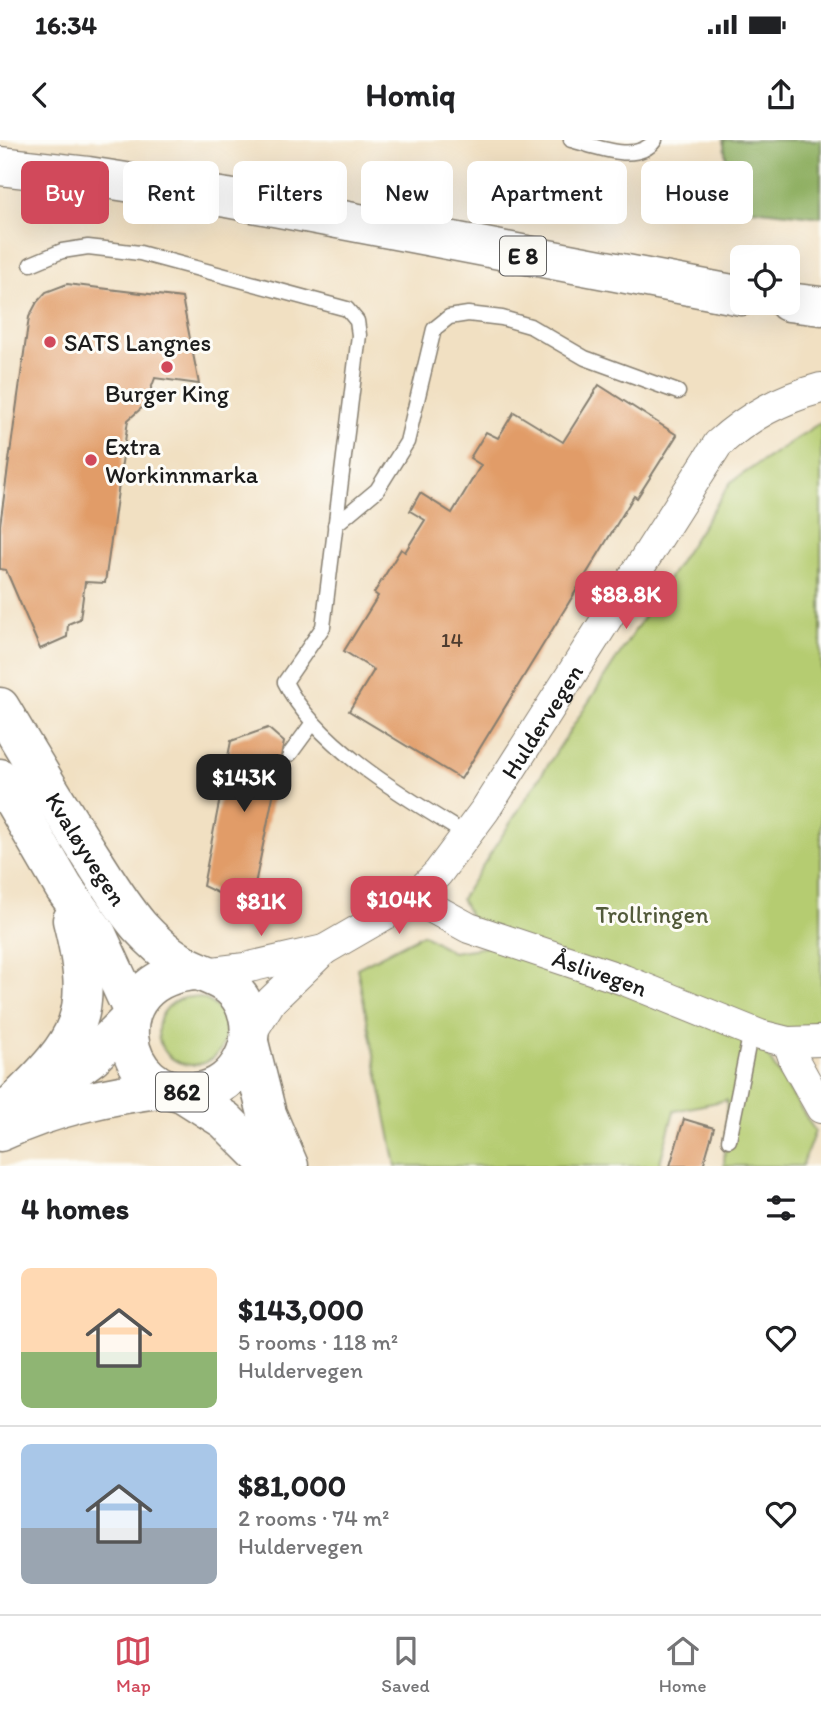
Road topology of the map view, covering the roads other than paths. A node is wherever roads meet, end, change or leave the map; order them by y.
1 (571, 140) edge
2 (655, 140) edge
3 (0, 166) edge
4 (32, 264) dead end
5 (730, 294) edge
6 (800, 303) edge
7 (821, 306) edge
8 (821, 388) edge
9 (678, 392) dead end
10 (335, 525) junction
11 (0, 707) edge
12 (312, 724) junction
13 (289, 754) dead end
14 (0, 778) edge
15 (467, 835) junction
16 (64, 888) junction
17 (414, 898) junction
18 (324, 950) junction
19 (201, 972) junction
20 (130, 1015) junction
21 (751, 1031) junction
22 (250, 1039) junction
23 (821, 1041) edge
24 (788, 1042) junction
25 (174, 1090) junction
26 (821, 1108) edge
27 (4, 1116) edge
28 (729, 1140) dead end
29 (271, 1166) edge
30 (289, 1166) edge

1 - 2 lane
3 - 5 main road, E 8
4 - 10 lane
6 - 7 main road
8 - 15 street, Huldervegen
9 - 10 lane
10 - 12 lane
11 - 19 main road, Kvaløyvegen
12 - 13 lane
12 - 15 lane
14 - 16 main road, Kvaløyvegen / 862
15 - 17 street, Huldervegen
16 - 20 main road, Kvaløyvegen / 862
16 - 27 main road, 862
17 - 18 street, Huldervegen
17 - 21 street, Åslivegen
18 - 19 street, Huldervegen
18 - 22 street, Huldervegen
19 - 20 main road
19 - 22 main road
20 - 25 main road, 862
20 - 27 main road
21 - 24 street, Åslivegen
21 - 28 lane
22 - 25 main road, 862
22 - 30 main road
23 - 24 street, Åslivegen
24 - 26 street
25 - 27 main road, 862
25 - 29 main road, 862

